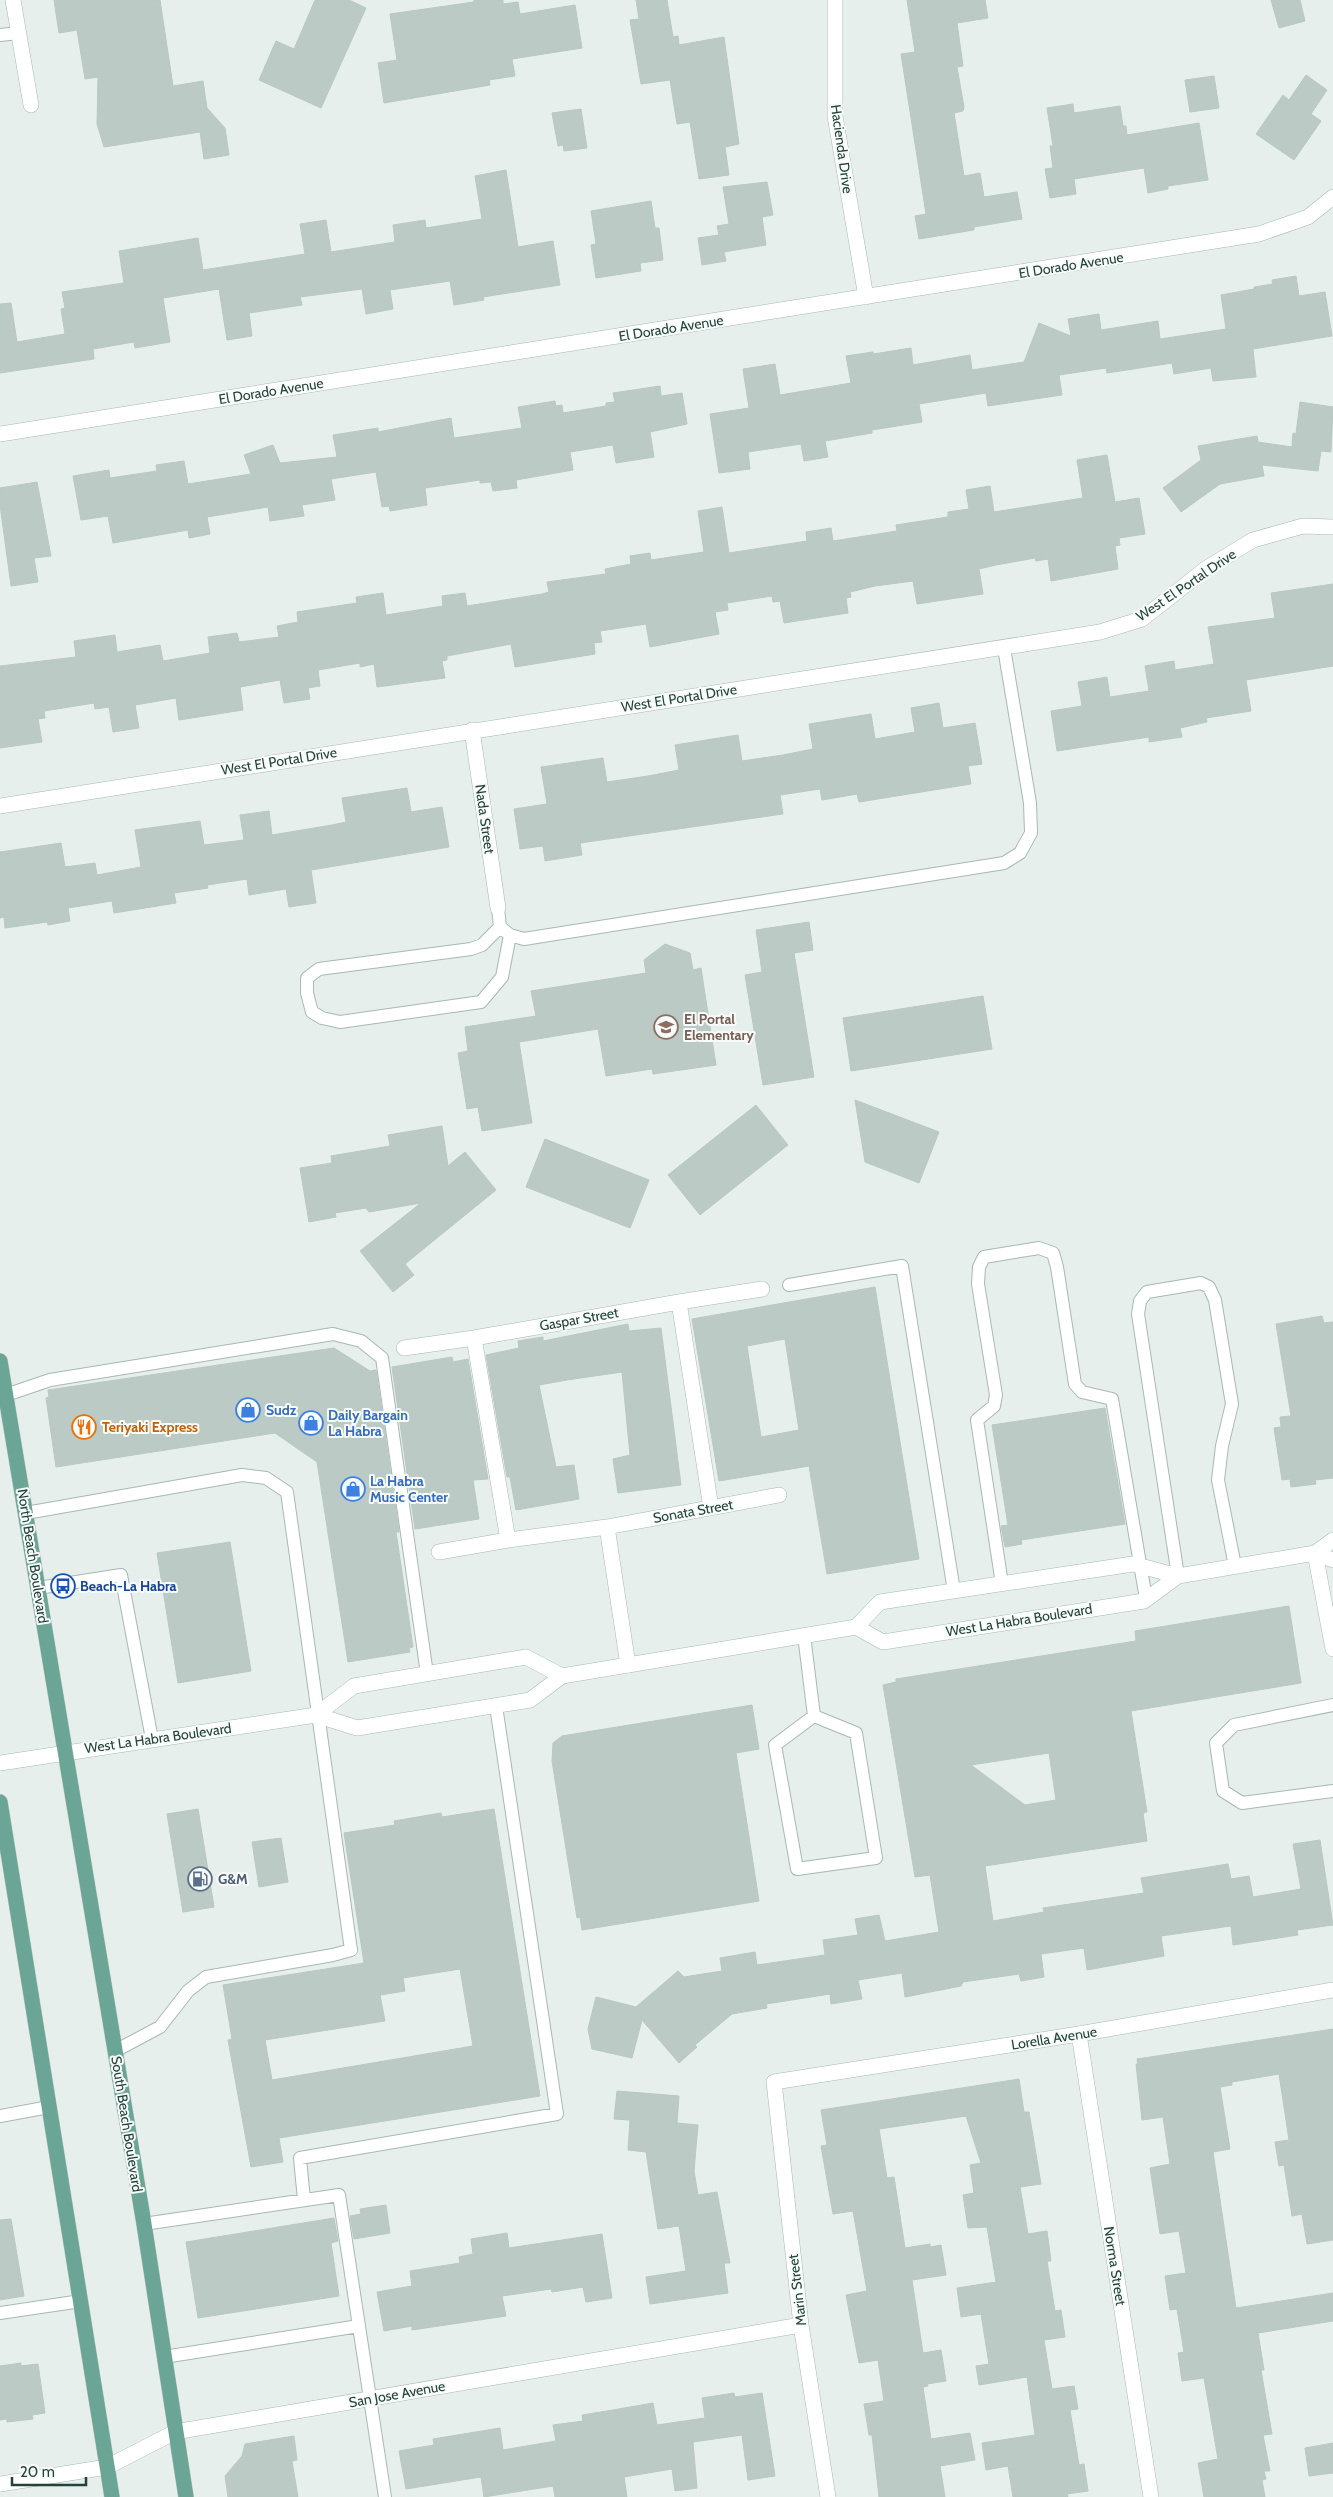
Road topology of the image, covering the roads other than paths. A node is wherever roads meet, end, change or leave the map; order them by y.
1 (13, 0) edge
2 (835, 0) edge
3 (19, 33) junction
4 (0, 35) edge
5 (32, 105) dead end
6 (1333, 197) edge
7 (866, 297) junction
8 (0, 434) edge
9 (1333, 527) edge
10 (1004, 648) junction
11 (472, 730) junction
12 (0, 806) edge
13 (498, 908) joint
14 (505, 931) junction
15 (789, 1285) dead end
16 (762, 1288) dead end
17 (679, 1302) junction
18 (474, 1338) junction
19 (404, 1348) dead end
20 (0, 1361) edge
21 (6, 1395) junction
22 (779, 1496) dead end
23 (711, 1508) junction
24 (26, 1512) junction
25 (607, 1527) junction
26 (508, 1540) junction
27 (1333, 1540) edge
28 (439, 1552) dead end
29 (1315, 1553) junction
30 (1333, 1560) edge
31 (1140, 1566) junction
32 (1235, 1566) junction
33 (1178, 1576) junction
34 (1002, 1584) junction
35 (38, 1588) junction
36 (954, 1591) junction
37 (1146, 1599) junction
38 (856, 1627) junction
39 (804, 1635) junction
40 (1333, 1649) edge
41 (628, 1665) junction
42 (427, 1674) junction
43 (562, 1676) junction
44 (1333, 1705) edge
45 (496, 1706) junction
46 (316, 1714) junction
47 (814, 1716) junction
48 (152, 1739) junction
49 (65, 1752) junction
50 (0, 1762) edge
51 (1333, 1790) edge
52 (0, 1802) edge
53 (4, 1857) edge
54 (1333, 1990) edge
55 (1079, 2034) junction
56 (115, 2051) junction
57 (774, 2082) joint
58 (49, 2107) junction
59 (0, 2116) edge
60 (304, 2200) junction
61 (144, 2224) junction
62 (81, 2301) junction
63 (0, 2313) edge
64 (801, 2325) junction
65 (359, 2326) junction
66 (164, 2357) junction
67 (370, 2398) junction
68 (175, 2432) junction
69 (107, 2467) junction
70 (0, 2484) edge
71 (112, 2497) edge
72 (186, 2497) edge
73 (385, 2497) edge
74 (828, 2497) edge
75 (1151, 2497) edge

1 - 3 street
2 - 7 street, Hacienda Drive
3 - 4 lane
3 - 5 street
6 - 7 street, El Dorado Avenue
7 - 8 street, El Dorado Avenue
9 - 10 street, West El Portal Drive
10 - 11 street, West El Portal Drive
10 - 14 lane
11 - 12 street, West El Portal Drive
11 - 13 street, Nada Street
13 - 14 lane
14 - 14 lane
15 - 36 lane
16 - 17 street, Gaspar Street
17 - 18 street, Gaspar Street
17 - 23 street
18 - 19 street, Gaspar Street
18 - 26 street
20 - 21 main road, North Beach Boulevard
21 - 24 main road, North Beach Boulevard
21 - 42 lane
22 - 23 street, Sonata Street
23 - 25 street, Sonata Street
24 - 35 main road, North Beach Boulevard
24 - 46 lane
25 - 26 street, Sonata Street
25 - 41 street
26 - 28 street, Sonata Street
27 - 29 street, West La Habra Boulevard
29 - 30 street
29 - 32 street, West La Habra Boulevard
29 - 40 street
31 - 33 street, West La Habra Boulevard
31 - 34 street, West La Habra Boulevard
31 - 34 lane
31 - 37 lane
32 - 33 street, West La Habra Boulevard
32 - 33 lane
33 - 37 street, West La Habra Boulevard
34 - 36 street, West La Habra Boulevard
35 - 48 lane
35 - 49 main road, North Beach Boulevard
36 - 38 street, West La Habra Boulevard
37 - 38 street, West La Habra Boulevard
38 - 39 street, West La Habra Boulevard
39 - 41 street, West La Habra Boulevard
39 - 47 lane
41 - 43 street, West La Habra Boulevard
42 - 43 street, West La Habra Boulevard
42 - 46 street, West La Habra Boulevard
43 - 45 street, West La Habra Boulevard
44 - 51 lane
45 - 46 street, West La Habra Boulevard
45 - 60 lane
46 - 48 street, West La Habra Boulevard
46 - 56 lane
47 - 47 lane
48 - 49 street, West La Habra Boulevard
49 - 50 street, West La Habra Boulevard
49 - 56 main road, South Beach Boulevard
52 - 53 main road
53 - 58 main road
54 - 55 street, Lorella Avenue
55 - 57 street, Lorella Avenue
55 - 75 street, Norma Street
56 - 61 main road, South Beach Boulevard
57 - 64 street, Marin Street
58 - 59 lane
58 - 62 main road
60 - 61 lane
60 - 65 lane
61 - 66 main road, South Beach Boulevard
62 - 63 lane
62 - 69 main road
64 - 67 street, San Jose Avenue
64 - 74 street, Marin Street
65 - 66 lane
65 - 67 lane
66 - 68 main road, South Beach Boulevard
67 - 68 street, San Jose Avenue
67 - 73 lane
68 - 69 street, San Jose Avenue
68 - 72 main road, South Beach Boulevard
69 - 70 street, San Jose Avenue
69 - 71 main road

